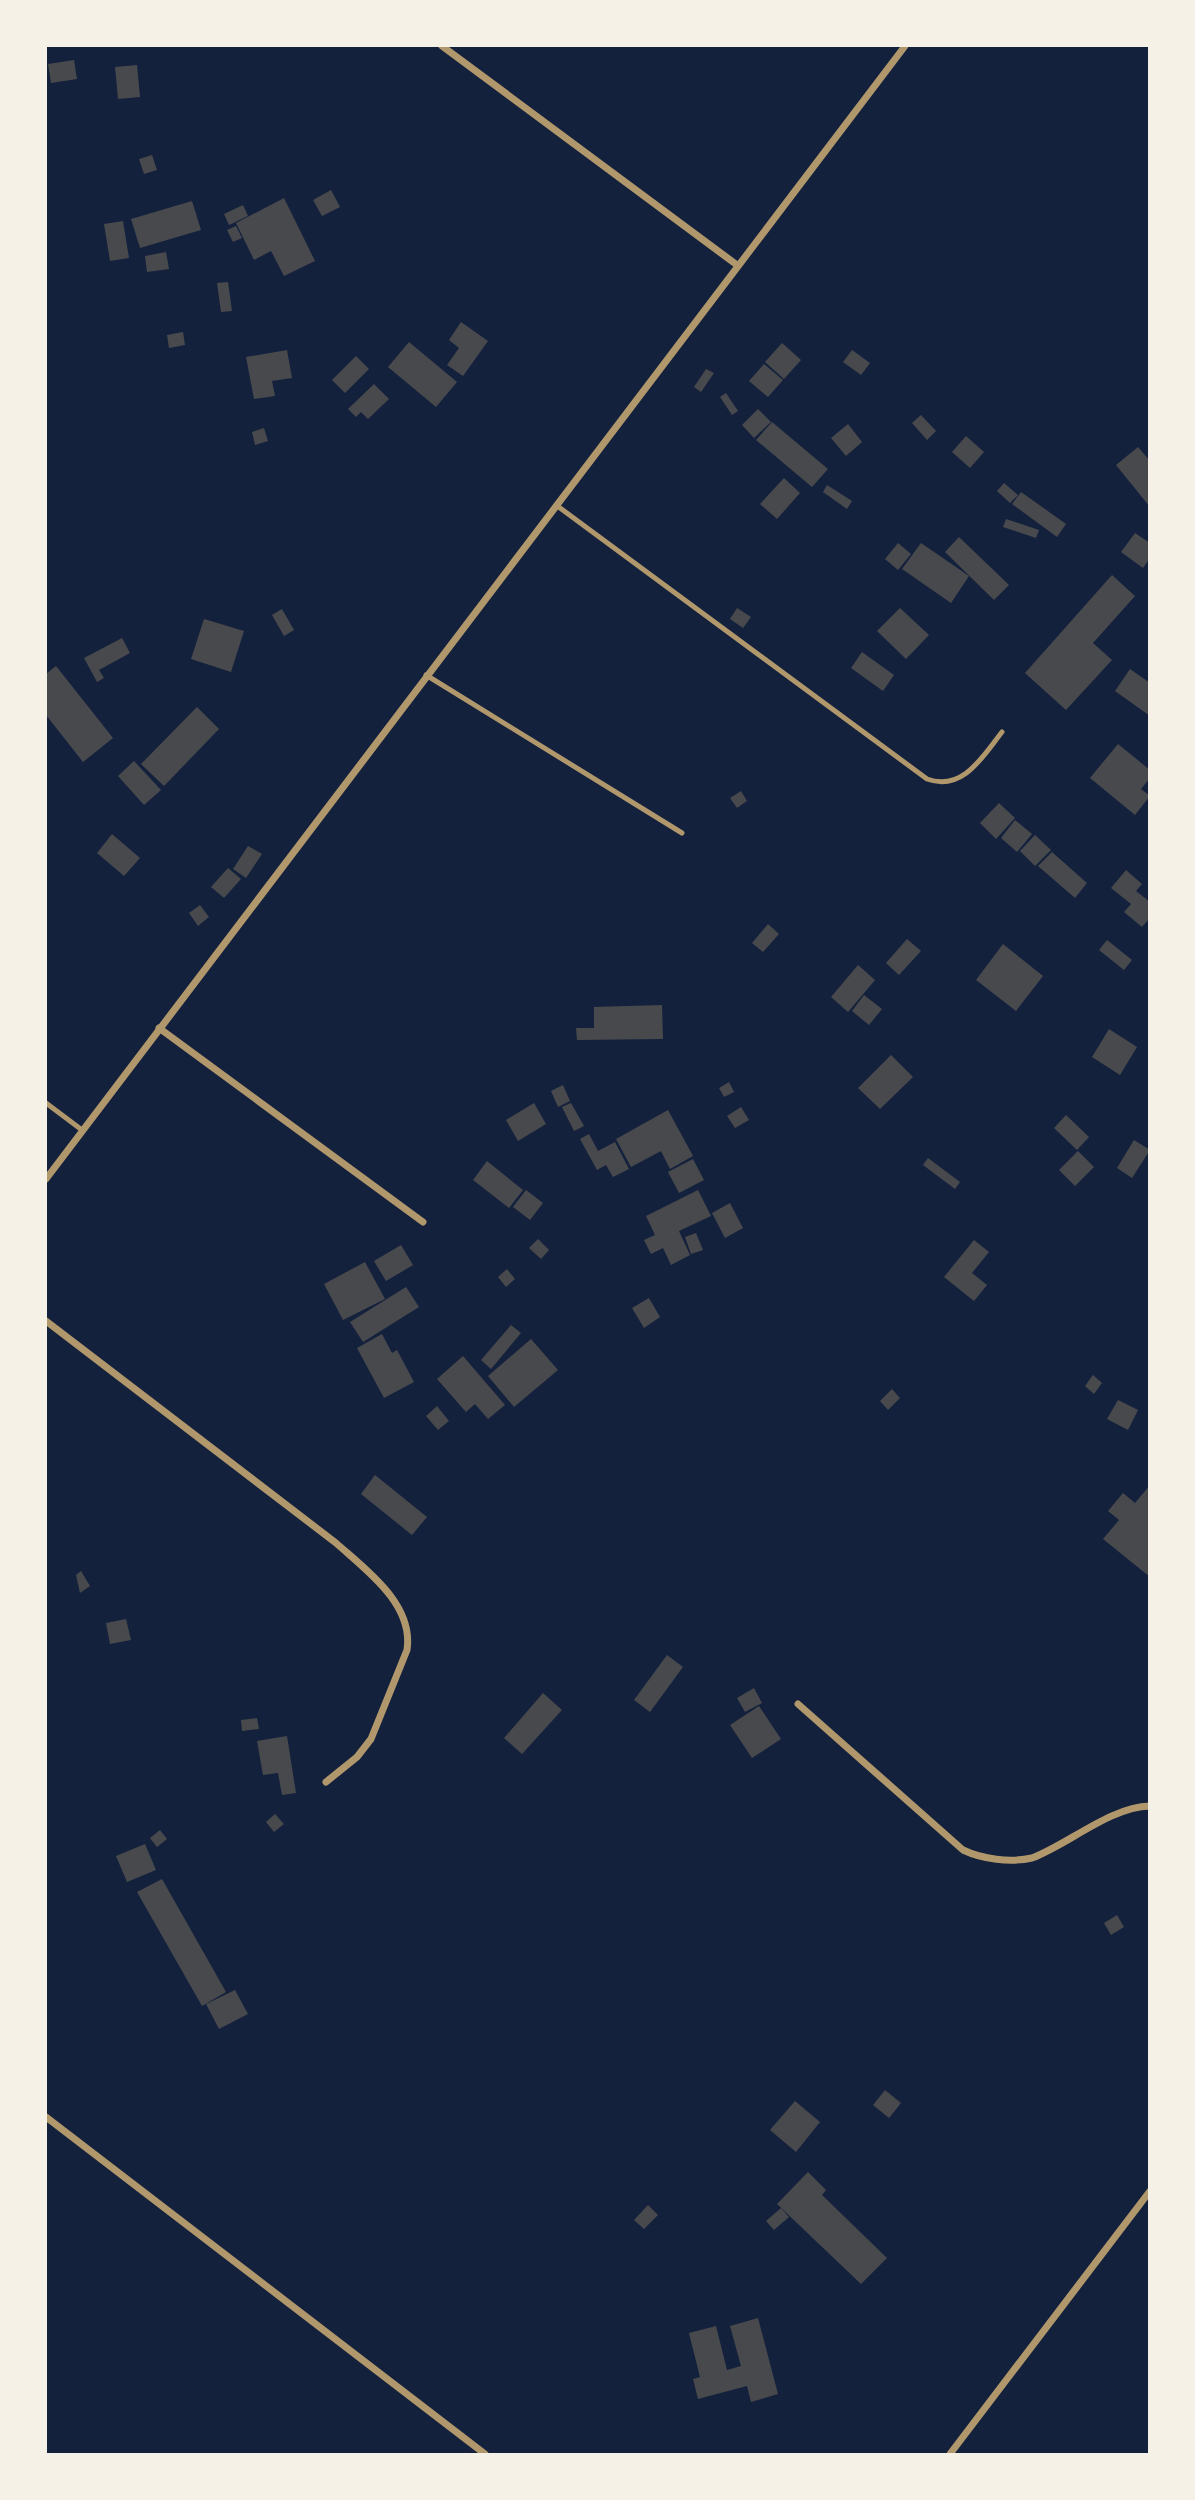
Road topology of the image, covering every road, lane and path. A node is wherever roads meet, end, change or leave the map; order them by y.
1 (442, 46) edge
2 (905, 46) edge
3 (737, 265) junction
4 (556, 505) junction
5 (426, 676) junction
6 (1002, 732) dead end
7 (682, 833) dead end
8 (159, 1028) junction
9 (46, 1103) edge
10 (82, 1130) junction
11 (46, 1179) edge
12 (423, 1222) dead end
13 (46, 1321) edge
14 (798, 1704) dead end
15 (326, 1782) dead end
16 (1150, 1806) edge
17 (46, 2117) edge
18 (1150, 2191) edge
19 (485, 2455) edge
20 (950, 2455) edge

1 - 3 street
2 - 3 street
3 - 4 street
4 - 5 street
4 - 6 lane
5 - 7 lane
5 - 8 street
8 - 10 street
8 - 12 street
9 - 10 lane
10 - 11 street
13 - 15 street
14 - 16 street
17 - 19 street
18 - 20 street

